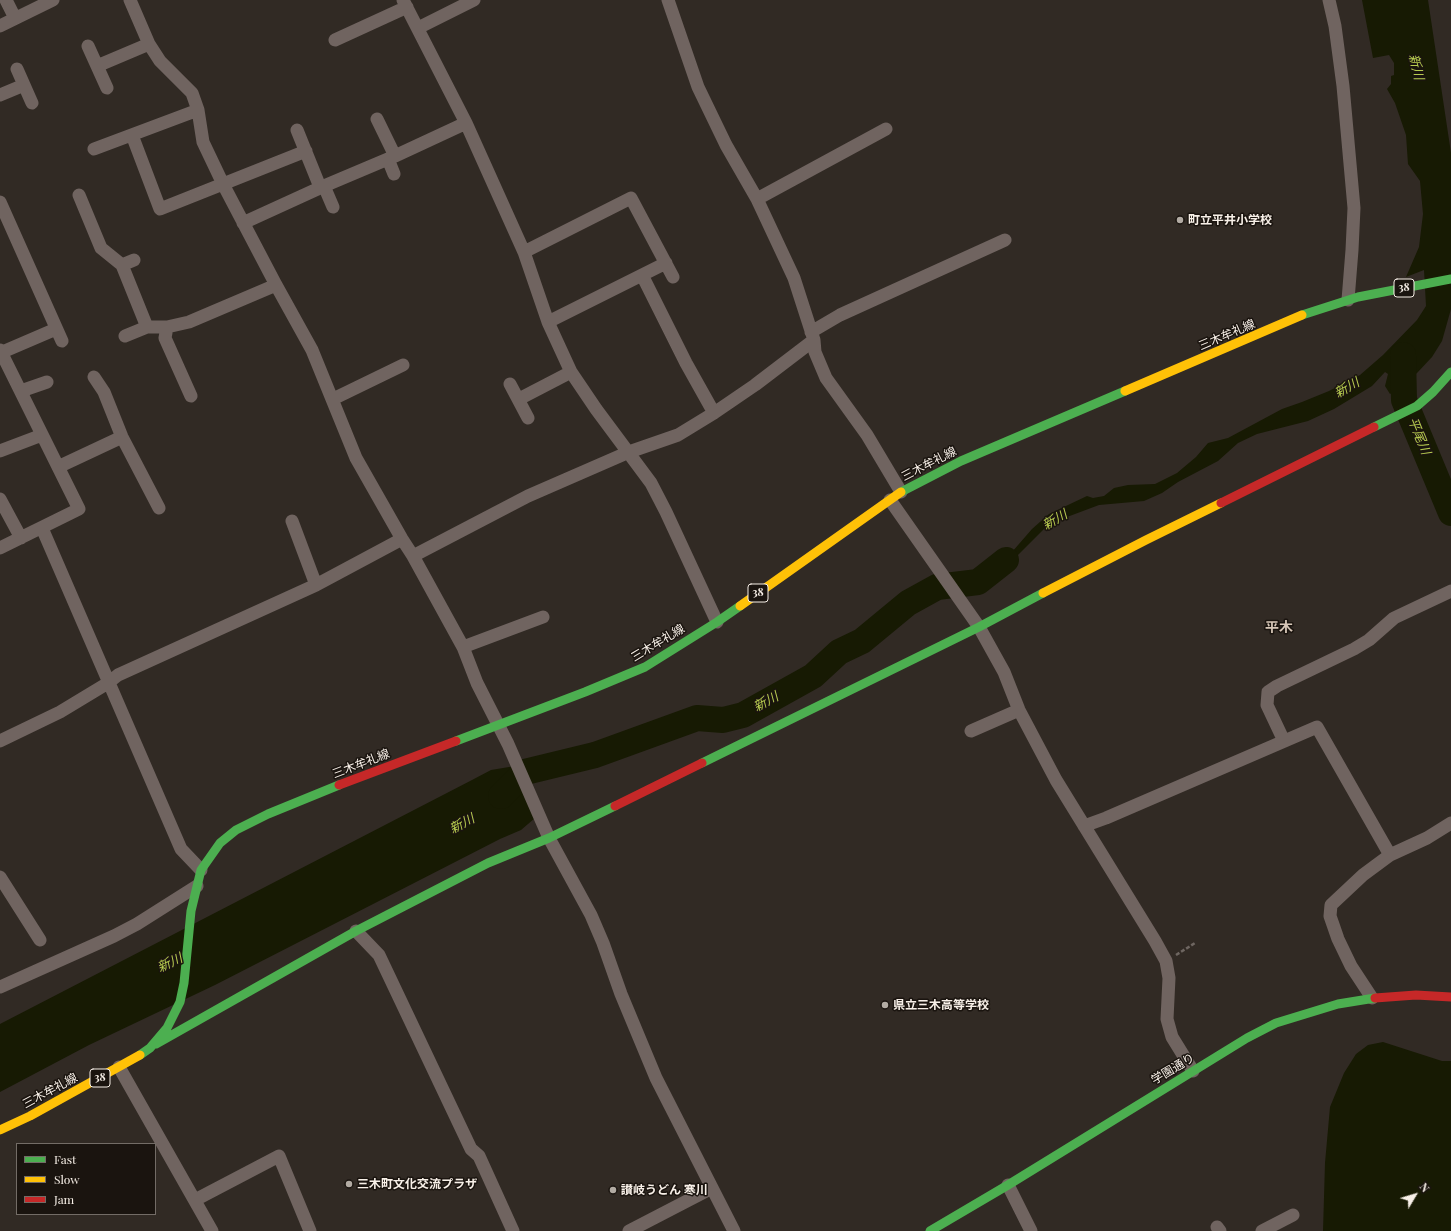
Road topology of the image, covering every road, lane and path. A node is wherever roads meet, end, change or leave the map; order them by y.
1 (6, 0) edge
2 (53, 0) edge
3 (130, 0) edge
4 (474, 0) edge
5 (668, 0) edge
6 (1329, 0) edge
7 (405, 3) edge
8 (15, 18) junction
9 (0, 26) edge
10 (418, 28) junction
11 (336, 40) dead end
12 (149, 44) junction
13 (88, 46) dead end
14 (97, 66) junction
15 (17, 69) dead end
16 (24, 85) junction
17 (107, 88) dead end
18 (0, 95) edge
19 (32, 103) dead end
20 (198, 110) junction
21 (377, 119) dead end
22 (466, 123) junction
23 (886, 129) dead end
24 (297, 130) dead end
25 (132, 135) junction
26 (94, 149) dead end
27 (306, 151) junction
28 (392, 158) junction
29 (394, 174) dead end
30 (223, 184) junction
31 (322, 187) junction
32 (79, 195) dead end
33 (757, 199) junction
34 (0, 202) edge
35 (333, 207) dead end
36 (242, 223) junction
37 (1005, 240) dead end
38 (524, 252) junction
39 (666, 263) junction
40 (642, 275) junction
41 (673, 277) dead end
42 (1451, 279) edge
43 (276, 285) junction
44 (1353, 298) junction
45 (548, 322) junction
46 (147, 327) junction
47 (167, 327) junction
48 (56, 329) junction
49 (125, 336) dead end
50 (813, 336) junction
51 (62, 341) dead end
52 (0, 352) edge
53 (403, 365) dead end
54 (572, 372) junction
55 (1451, 372) edge
56 (94, 377) dead end
57 (47, 382) dead end
58 (510, 384) dead end
59 (20, 392) junction
60 (191, 396) dead end
61 (333, 399) junction
62 (519, 399) junction
63 (714, 413) junction
64 (528, 418) dead end
65 (42, 435) junction
66 (122, 437) junction
67 (0, 451) edge
68 (629, 452) junction
69 (58, 466) junction
70 (901, 492) junction
71 (0, 500) edge
72 (890, 500) junction
73 (159, 508) dead end
74 (292, 521) dead end
75 (42, 528) junction
76 (21, 538) junction
77 (402, 539) junction
78 (0, 548) edge
79 (413, 556) junction
80 (316, 585) junction
81 (1451, 591) edge
82 (543, 617) dead end
83 (716, 622) junction
84 (976, 622) junction
85 (463, 647) junction
86 (108, 683) junction
87 (1019, 710) junction
88 (498, 725) junction
89 (971, 731) dead end
90 (0, 741) edge
91 (1284, 742) junction
92 (1451, 823) edge
93 (1084, 826) junction
94 (549, 838) junction
95 (1390, 855) junction
96 (201, 870) junction
97 (0, 877) edge
98 (196, 886) junction
99 (4, 891) edge
100 (356, 931) junction
101 (40, 940) dead end
102 (1195, 943) dead end
103 (1166, 961) junction
104 (0, 987) edge
105 (1451, 997) edge
106 (1372, 998) junction
107 (150, 1048) junction
108 (120, 1067) junction
109 (1193, 1071) junction
110 (0, 1130) edge
111 (1008, 1185) junction
112 (712, 1188) junction
113 (195, 1200) junction
114 (1293, 1215) dead end
115 (947, 1227) edge
116 (212, 1231) edge
117 (310, 1231) edge
118 (513, 1231) edge
119 (629, 1231) edge
120 (734, 1231) edge
121 (930, 1231) edge
122 (1031, 1231) edge
123 (1262, 1231) edge

1 - 8 street
2 - 8 street
3 - 12 street
4 - 10 street
5 - 33 street
6 - 44 street
7 - 10 street
7 - 11 street
8 - 9 street
10 - 22 street
12 - 14 street
12 - 20 street
13 - 14 street
14 - 17 street
15 - 16 street
16 - 18 street
16 - 19 street
20 - 25 street
20 - 30 street
21 - 28 street
22 - 28 street
22 - 38 street
23 - 33 street
24 - 27 street
25 - 26 street
25 - 30 street
27 - 30 street
27 - 31 street
28 - 29 street
28 - 31 street
30 - 36 street
31 - 35 street
31 - 36 street
32 - 46 street
33 - 50 street
34 - 48 street
36 - 43 street
37 - 50 street
38 - 39 street
38 - 45 street
39 - 40 street
39 - 41 street
40 - 45 street
40 - 63 street
42 - 44 street, 三木牟礼線 / 38
43 - 47 street
43 - 61 street
44 - 70 street, 三木牟礼線 / 38
45 - 54 street
46 - 47 street
46 - 49 street
47 - 60 street
48 - 51 street
48 - 52 street
50 - 63 street
50 - 70 street
52 - 59 street
53 - 61 street
54 - 62 street
54 - 68 street
55 - 84 street
56 - 66 street
57 - 59 street
58 - 62 street
59 - 65 street
61 - 77 street
62 - 64 street
63 - 68 street
65 - 67 street
65 - 69 street
66 - 69 street
66 - 73 street
68 - 79 street
68 - 83 street
69 - 75 street
70 - 72 street, 三木牟礼線 / 38
71 - 76 street
72 - 83 street, 三木牟礼線 / 38
72 - 84 street
74 - 80 street
75 - 76 street
75 - 86 street
76 - 78 street
77 - 79 street
77 - 80 street
79 - 85 street
80 - 86 street
81 - 91 street
82 - 85 street
83 - 88 street, 三木牟礼線 / 38
84 - 87 street
84 - 94 street
85 - 88 street
86 - 90 street
86 - 96 street
87 - 89 street
87 - 93 street
88 - 94 street
88 - 96 street, 三木牟礼線 / 38
91 - 93 street
91 - 95 street
92 - 95 street
93 - 103 street
94 - 100 street
94 - 112 street
95 - 106 street
96 - 98 street, 三木牟礼線 / 38
97 - 99 street
98 - 104 street
98 - 107 street, 三木牟礼線 / 38
99 - 101 street
100 - 107 street
100 - 118 street
102 - 103 path
103 - 109 street
105 - 106 street, 学園通り
106 - 109 street, 学園通り
107 - 108 street, 三木牟礼線 / 38
108 - 110 street, 三木牟礼線 / 38
108 - 113 street
109 - 111 street, 学園通り
111 - 115 street, 学園通り
111 - 122 street
112 - 119 street
112 - 120 street
113 - 116 street
113 - 117 street
114 - 123 street
115 - 121 street, 学園通り

